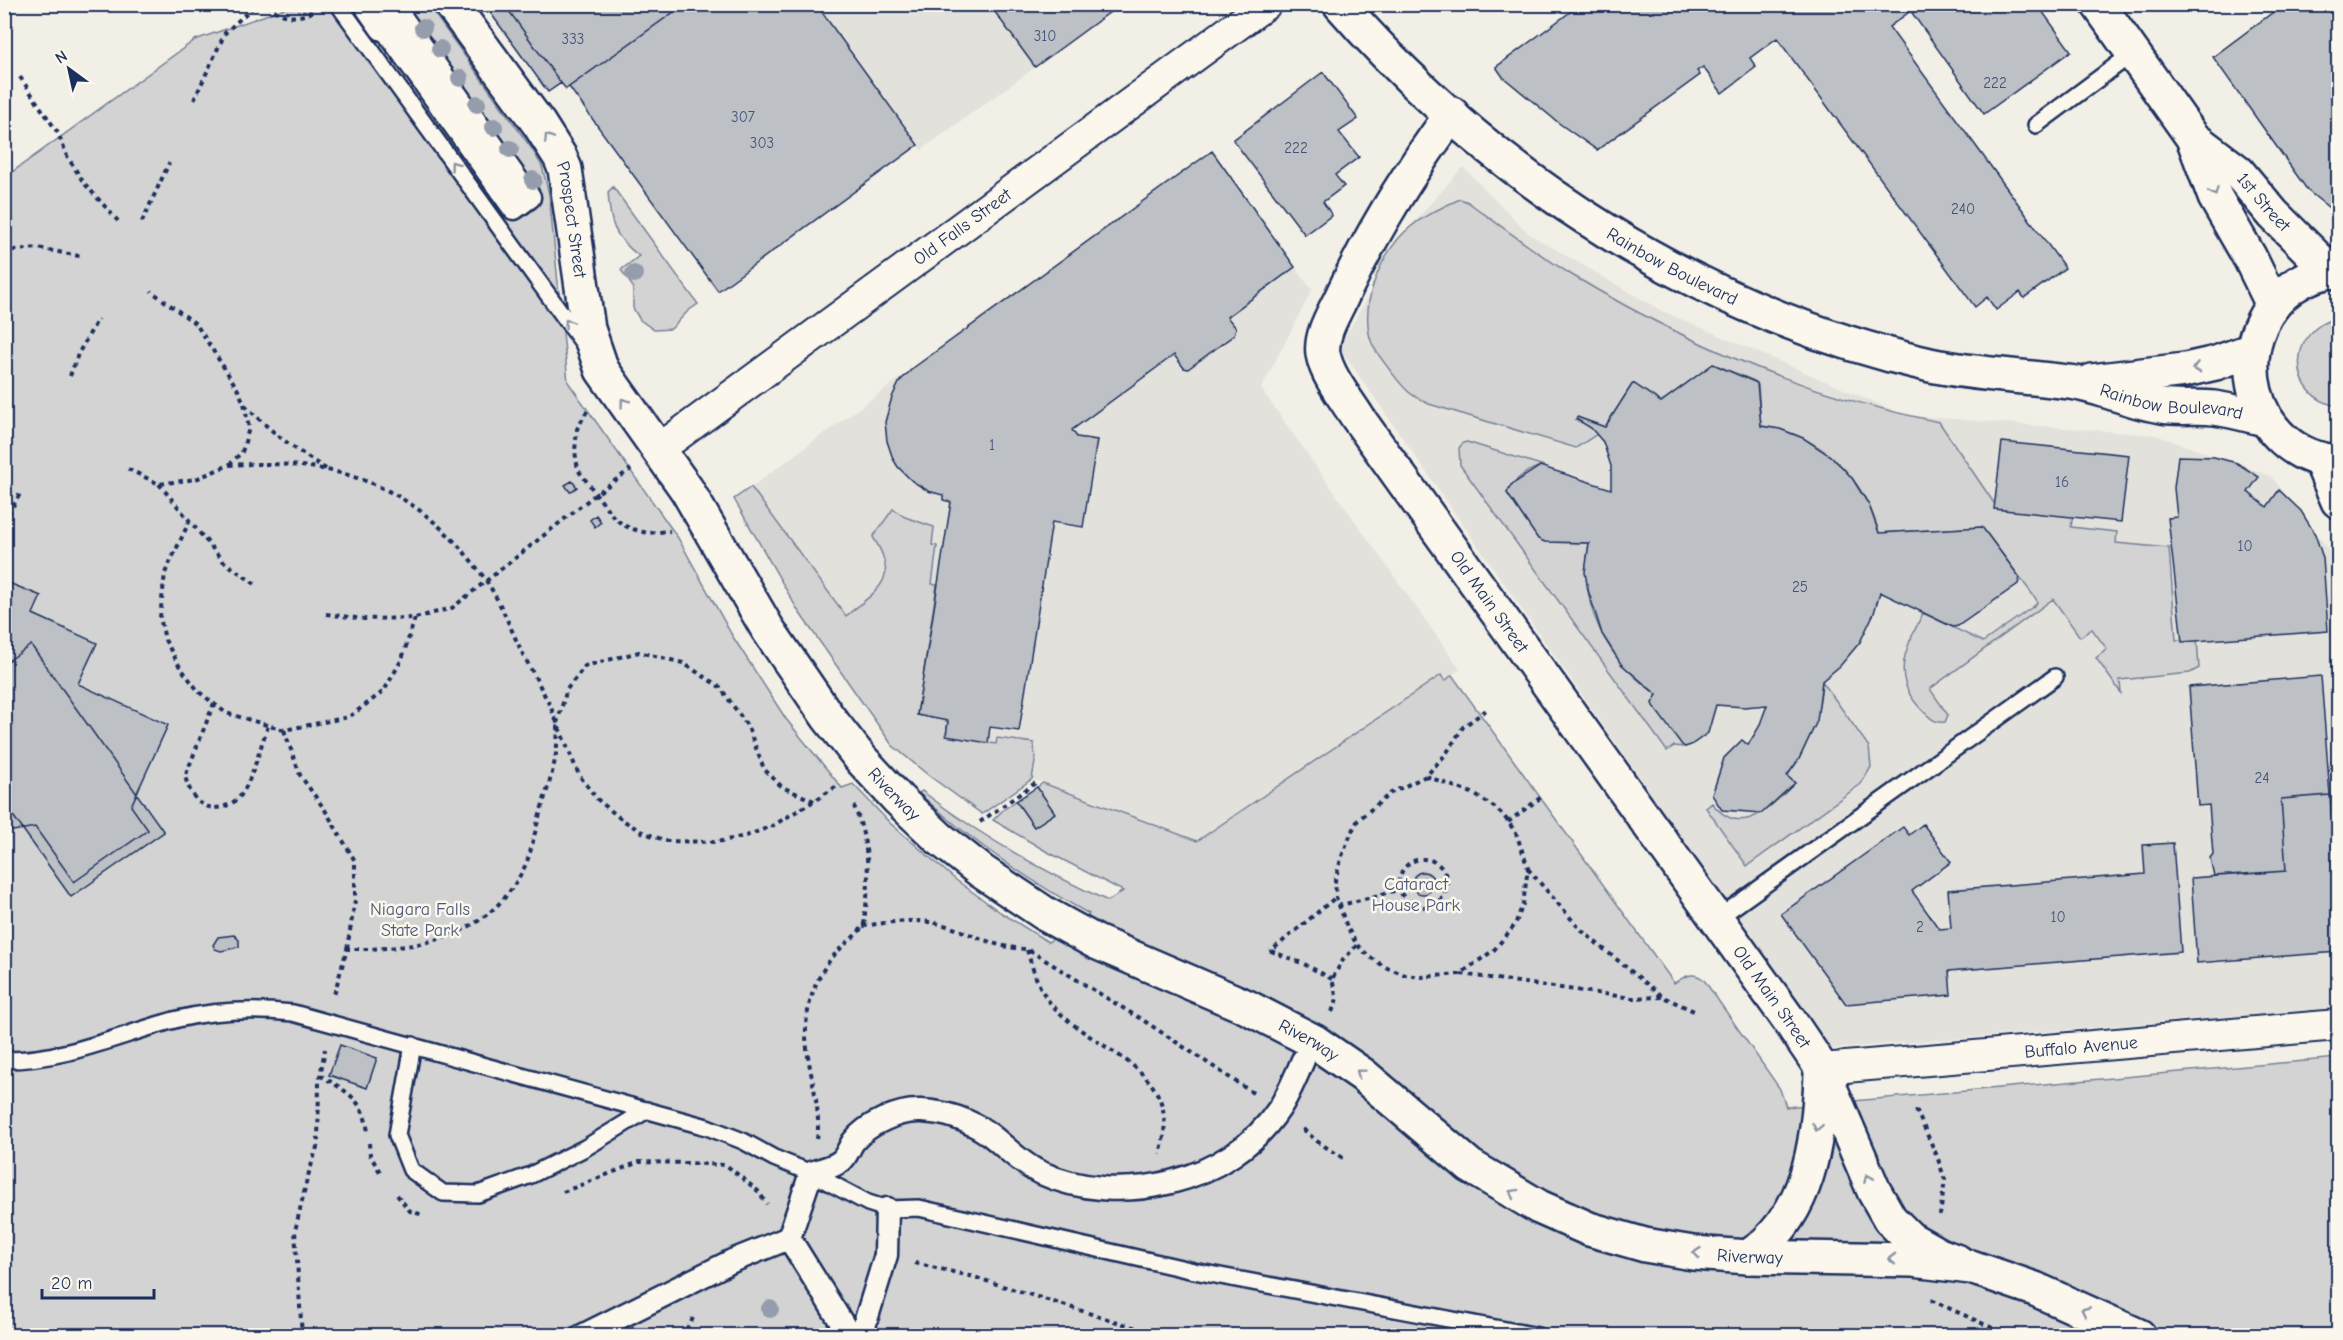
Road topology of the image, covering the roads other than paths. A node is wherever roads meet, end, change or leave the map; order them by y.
1 (338, 4) edge
2 (374, 4) edge
3 (391, 4) edge
4 (451, 4) edge
5 (1266, 4) edge
6 (1340, 4) edge
7 (2098, 4) edge
8 (2133, 53) junction
9 (1452, 114) junction
10 (2036, 125) dead end
11 (2193, 138) junction
12 (2334, 271) edge
13 (2273, 304) junction
14 (2252, 350) junction
15 (602, 370) junction
16 (2077, 383) junction
17 (2265, 419) junction
18 (648, 457) junction
19 (2330, 460) edge
20 (2338, 501) edge
21 (2055, 677) dead end
22 (1718, 918) junction
23 (2338, 1025) edge
24 (413, 1045) junction
25 (4, 1060) edge
26 (1304, 1060) dead end
27 (1822, 1069) junction
28 (647, 1110) junction
29 (811, 1173) junction
30 (887, 1209) junction
31 (789, 1238) junction
32 (1748, 1257) junction
33 (1971, 1266) junction
34 (582, 1335) edge
35 (850, 1335) edge
36 (861, 1335) edge
37 (1538, 1335) edge
38 (2139, 1335) edge

15 -> 1 lane
2 - 3 street
15 -> 4 main road, Prospect Street
5 - 18 street, Old Falls Street
6 - 9 main road, Rainbow Boulevard
7 - 8 main road, 1st Street
8 - 10 lane
8 - 11 main road, 1st Street
9 - 16 main road, Rainbow Boulevard
9 - 22 main road, Old Main Street
11 - 12 main road, 1st Street
11 -> 13 main road, 1st Street
12 - 13 main road
13 - 14 main road
14 -> 16 main road, Rainbow Boulevard
14 - 17 main road
18 -> 15 main road, Prospect Street
16 - 17 main road, Rainbow Boulevard
17 - 19 main road
32 -> 18 main road, Riverway
19 - 20 main road
21 - 22 lane
22 - 27 main road, Old Main Street
23 - 27 street, Buffalo Avenue
24 - 25 lane
24 - 28 lane
24 - 28 lane
26 - 29 street
27 -> 32 main road
33 -> 27 main road, Old Main Street
28 - 29 lane
29 - 30 lane
29 - 31 street
30 - 36 street
30 - 37 lane
31 - 34 street
31 - 35 street
33 -> 32 main road, Riverway
38 -> 33 main road, Riverway

